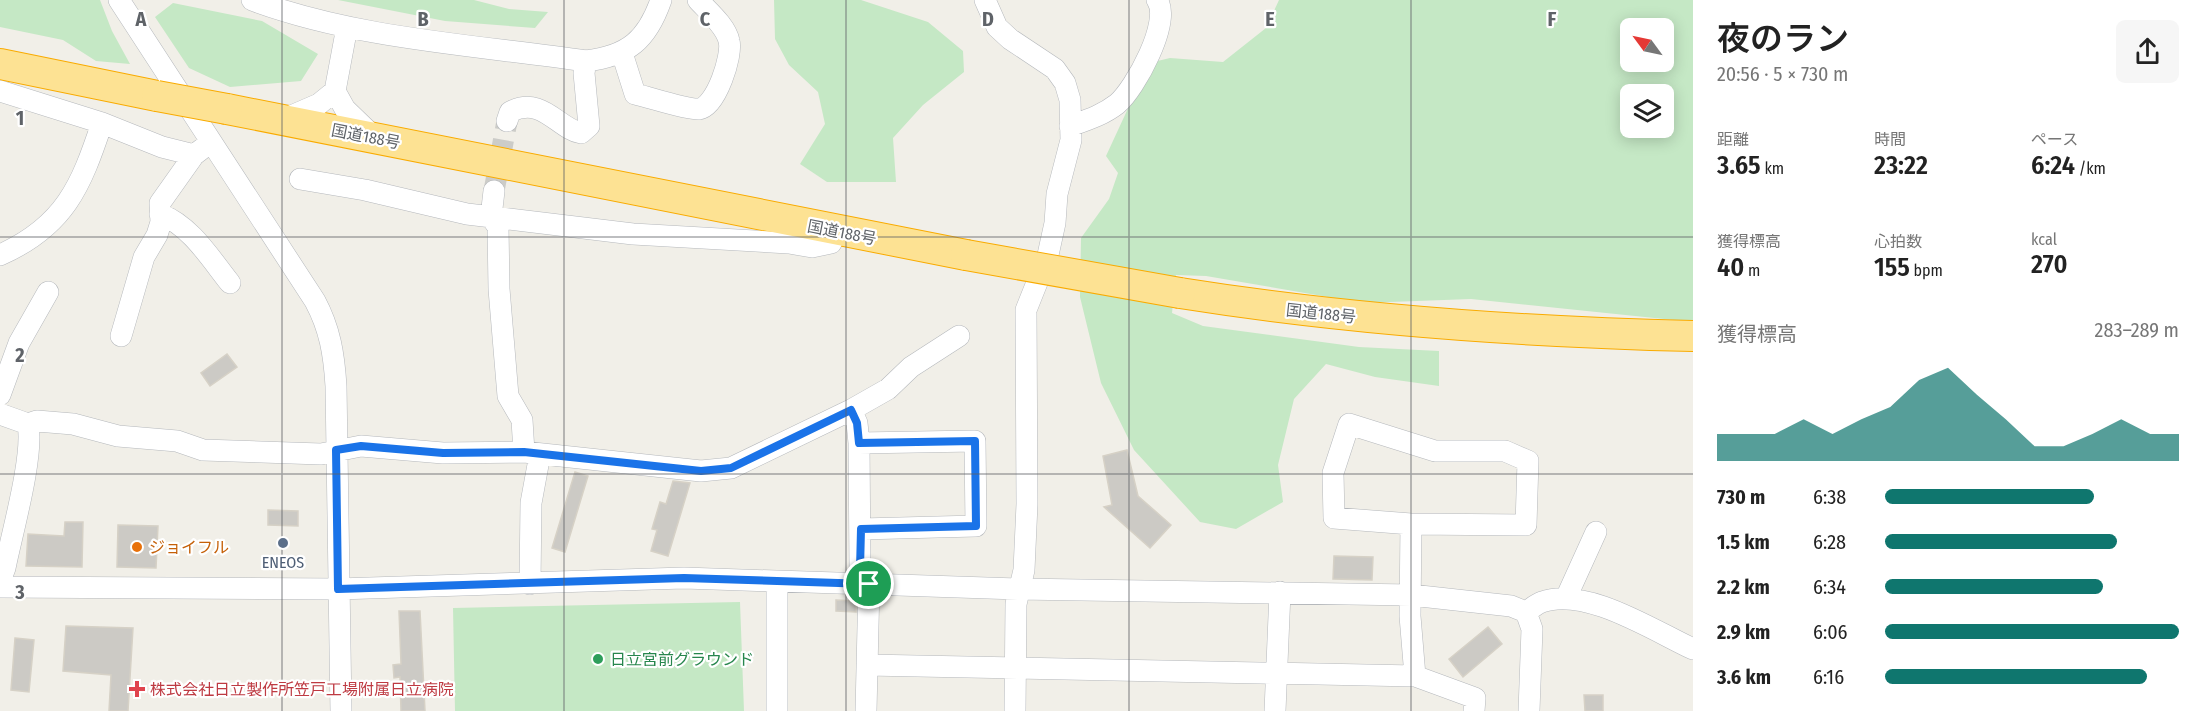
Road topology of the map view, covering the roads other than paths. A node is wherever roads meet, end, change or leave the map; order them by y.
1 (252, 0) edge
2 (661, 0) edge
3 (698, 0) edge
4 (985, 0) edge
5 (1157, 0) edge
6 (128, 3) edge
7 (347, 27) junction
8 (622, 53) junction
9 (586, 60) junction
10 (0, 64) edge
11 (0, 91) edge
12 (335, 91) junction
13 (281, 120) junction
14 (507, 121) dead end
15 (102, 123) junction
16 (1070, 126) junction
17 (374, 137) junction
18 (211, 142) junction
19 (194, 155) junction
20 (300, 179) dead end
21 (494, 191) tunnel mouth
22 (160, 214) junction
23 (491, 217) junction
24 (837, 231) junction
25 (0, 255) edge
26 (230, 283) dead end
27 (48, 292) dead end
28 (121, 336) dead end
29 (958, 336) dead end
30 (1693, 336) edge
31 (9, 339) edge
32 (0, 395) edge
33 (851, 410) junction
34 (0, 414) edge
35 (28, 424) junction
36 (859, 443) junction
37 (336, 450) junction
38 (532, 453) junction
39 (1411, 524) junction
40 (861, 529) junction
41 (1596, 532) dead end
42 (0, 581) edge
43 (777, 581) junction
44 (530, 584) junction
45 (869, 584) junction
46 (0, 587) edge
47 (338, 589) junction
48 (1018, 589) junction
49 (1280, 592) junction
50 (1411, 595) junction
51 (1566, 598) junction
52 (1526, 612) junction
53 (1693, 650) edge
54 (867, 665) junction
55 (1015, 669) junction
56 (1276, 675) junction
57 (1415, 675) junction
58 (341, 711) edge
59 (777, 711) edge
60 (866, 711) edge
61 (1015, 711) edge
62 (1275, 711) edge
63 (1474, 711) edge
64 (1529, 711) edge

1 - 7 street
2 - 8 street
3 - 8 street
4 - 16 street
5 - 16 street
6 - 18 street
7 - 9 street
7 - 12 street
8 - 9 street
9 - 14 street
10 - 13 highway, 国道188号, bridge
11 - 15 street
12 - 13 street
12 - 17 street
13 - 17 highway, 国道188号
15 - 19 street
15 - 25 street
16 - 48 street
17 - 24 highway, 国道188号
18 - 19 street
18 - 37 street
19 - 22 street
20 - 23 street
21 - 23 street
22 - 26 street
22 - 28 street
23 - 24 street
23 - 38 street
24 - 30 highway, 国道188号, bridge
27 - 31 street
29 - 33 street
31 - 32 street
33 - 36 street
33 - 38 street
34 - 35 street
35 - 37 street
35 - 42 street
36 - 40 street
36 - 40 street
37 - 38 street
37 - 47 street
38 - 44 street
39 - 39 street
39 - 50 street
40 - 45 street
41 - 51 street
43 - 44 street
43 - 45 street
43 - 59 street
44 - 47 street
45 - 48 street
45 - 54 street
46 - 47 street
47 - 58 street
48 - 49 street
48 - 55 street
49 - 50 street
49 - 56 street
50 - 52 street
50 - 57 street
51 - 52 street
51 - 53 street
52 - 64 street
54 - 55 street
54 - 60 street
55 - 56 street
55 - 61 street
56 - 57 street
56 - 62 street
57 - 63 street

